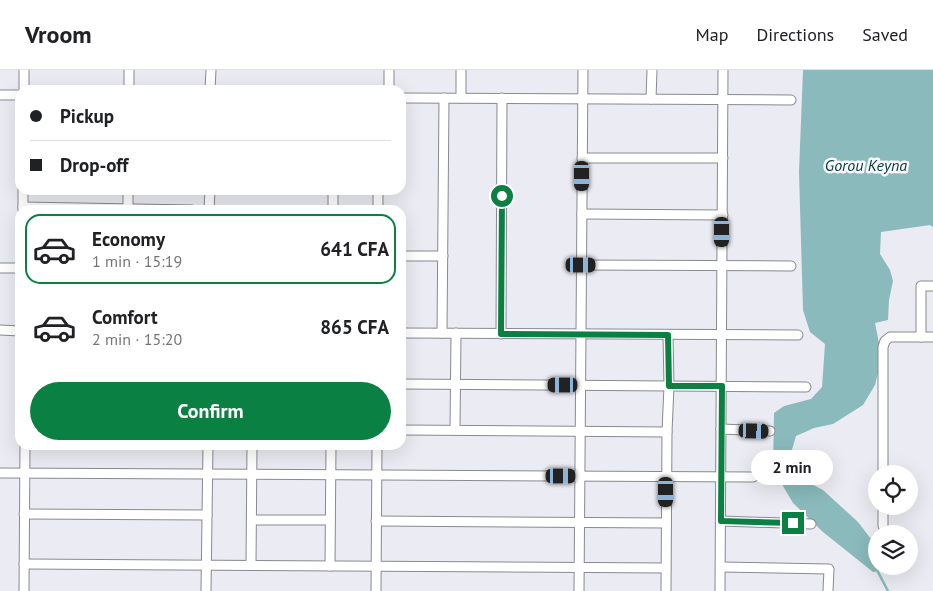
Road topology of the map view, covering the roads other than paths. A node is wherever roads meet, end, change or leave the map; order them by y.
1 (24, 70) edge
2 (129, 70) edge
3 (210, 70) edge
4 (389, 70) edge
5 (461, 70) edge
6 (583, 70) edge
7 (652, 70) edge
8 (724, 70) edge
9 (24, 85) edge
10 (129, 85) edge
11 (210, 85) edge
12 (389, 85) edge
13 (0, 95) edge
14 (15, 95) edge
15 (406, 98) edge
16 (444, 98) junction
17 (461, 98) junction
18 (502, 98) junction
19 (583, 99) junction
20 (651, 99) junction
21 (723, 100) junction
22 (791, 100) dead end
23 (582, 158) junction
24 (723, 158) junction
25 (582, 214) junction
26 (722, 215) junction
27 (406, 256) edge
28 (443, 256) junction
29 (581, 265) junction
30 (722, 266) junction
31 (791, 266) dead end
32 (0, 268) edge
33 (15, 268) edge
34 (933, 286) edge
35 (0, 330) edge
36 (15, 331) edge
37 (406, 333) edge
38 (442, 333) junction
39 (456, 333) junction
40 (501, 334) junction
41 (581, 334) junction
42 (668, 335) junction
43 (722, 335) junction
44 (798, 336) dead end
45 (921, 337) junction
46 (933, 338) edge
47 (406, 384) edge
48 (455, 384) junction
49 (580, 385) junction
50 (669, 386) junction
51 (722, 386) junction
52 (806, 387) dead end
53 (406, 430) edge
54 (455, 430) junction
55 (721, 430) junction
56 (580, 431) junction
57 (770, 431) dead end
58 (667, 432) junction
59 (25, 450) edge
60 (208, 450) edge
61 (252, 450) edge
62 (331, 450) edge
63 (377, 450) edge
64 (883, 465) edge
65 (0, 472) edge
66 (25, 473) junction
67 (207, 474) junction
68 (252, 474) junction
69 (331, 474) junction
70 (377, 475) junction
71 (580, 476) junction
72 (666, 477) junction
73 (721, 477) junction
74 (753, 477) dead end
75 (24, 514) junction
76 (207, 515) junction
77 (252, 520) junction
78 (330, 520) junction
79 (376, 521) junction
80 (721, 521) junction
81 (579, 522) junction
82 (666, 523) junction
83 (811, 524) dead end
84 (24, 564) junction
85 (207, 565) junction
86 (251, 565) junction
87 (330, 566) junction
88 (376, 566) junction
89 (579, 567) junction
90 (720, 567) junction
91 (666, 568) junction
92 (24, 591) edge
93 (206, 591) edge
94 (376, 591) edge
95 (579, 591) edge
96 (666, 591) edge
97 (720, 591) edge
98 (828, 591) edge

1 - 9 street
2 - 10 street
3 - 11 street
4 - 12 street
5 - 17 street
6 - 19 street
7 - 20 street
8 - 21 street
13 - 14 street
15 - 16 street
16 - 17 street
16 - 28 street
17 - 18 street
18 - 19 street
18 - 40 street
19 - 20 street
19 - 23 street
20 - 21 street
21 - 22 street
21 - 24 street
23 - 24 street
23 - 25 street
24 - 26 street
25 - 26 street
25 - 29 street
26 - 30 street
27 - 28 street
28 - 38 street
29 - 30 street
29 - 41 street
30 - 31 street
30 - 43 street
32 - 33 street
34 - 45 street
35 - 36 street
37 - 38 street
38 - 39 street
39 - 40 street
39 - 48 street
40 - 41 street
41 - 42 street
41 - 49 street
42 - 43 street
42 - 50 street
43 - 44 street
43 - 51 street
45 - 46 street
45 - 64 street
47 - 48 street
48 - 49 street
48 - 54 street
49 - 50 street
49 - 56 street
50 - 51 street
50 - 58 street
51 - 52 street
51 - 55 street
53 - 54 street
54 - 56 street
55 - 57 street
55 - 73 street
56 - 58 street
56 - 71 street
58 - 72 street
59 - 66 street
60 - 67 street
61 - 68 street
62 - 69 street
63 - 70 street
65 - 66 street
66 - 67 street
66 - 75 street
67 - 68 street
67 - 76 street
68 - 69 street
68 - 77 street
69 - 70 street
69 - 78 street
70 - 71 street
70 - 79 street
71 - 72 street
71 - 81 street
72 - 73 street
72 - 82 street
73 - 74 street
73 - 80 street
75 - 76 street
75 - 84 street
76 - 85 street
77 - 78 street
77 - 86 street
78 - 87 street
79 - 81 street
79 - 88 street
80 - 83 street
80 - 90 street
81 - 82 street
81 - 89 street
82 - 91 street
84 - 85 street
84 - 92 street
85 - 86 street
85 - 93 street
86 - 87 street
87 - 88 street
88 - 89 street
88 - 94 street
89 - 91 street
89 - 95 street
90 - 97 street
90 - 98 street
91 - 96 street

